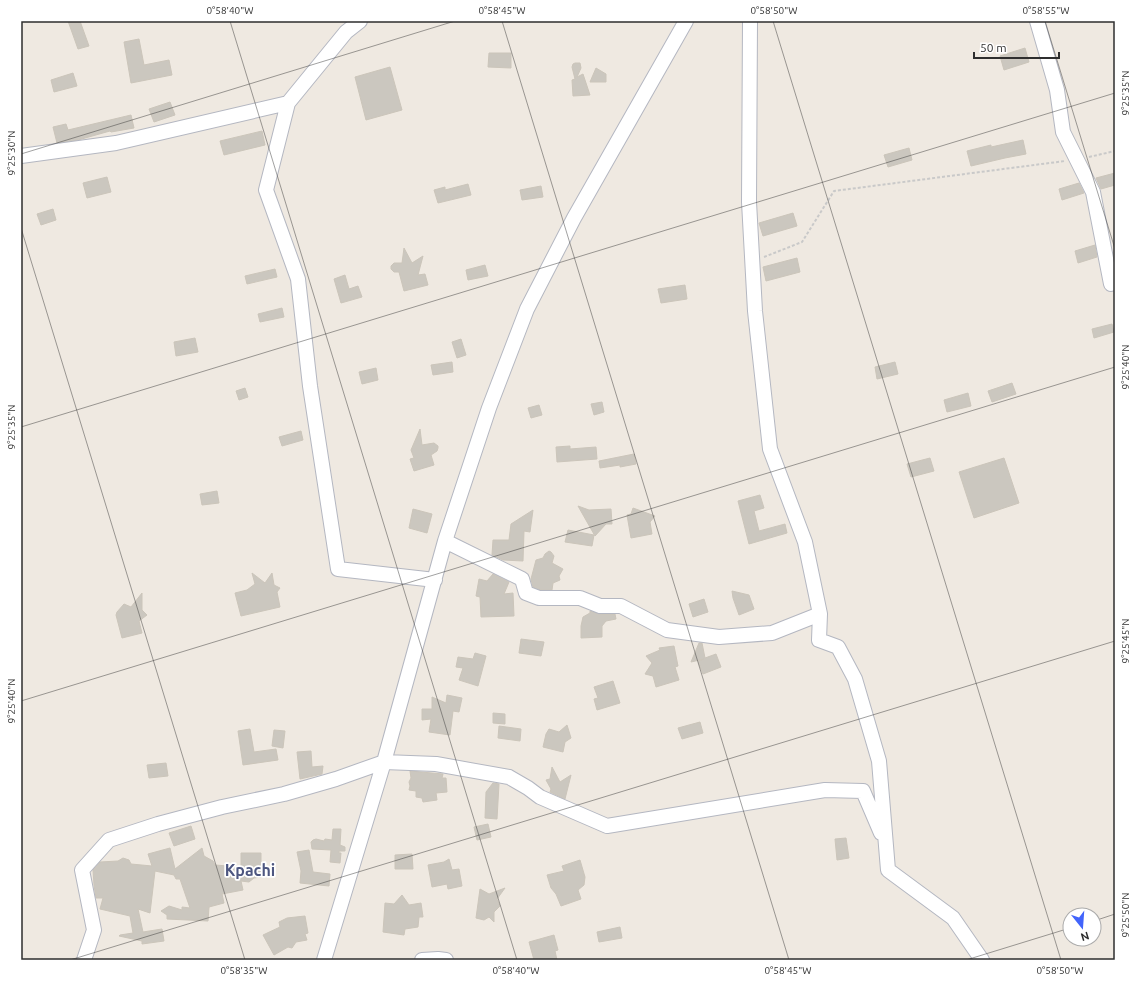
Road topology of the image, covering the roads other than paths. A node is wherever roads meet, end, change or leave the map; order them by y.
1 (360, 21) edge
2 (686, 21) edge
3 (750, 21) edge
4 (1037, 21) edge
5 (288, 103) junction
6 (21, 156) edge
7 (1111, 284) dead end
8 (445, 541) junction
9 (435, 580) junction
10 (820, 614) junction
11 (384, 762) junction
12 (886, 842) junction
13 (84, 960) edge
14 (324, 960) edge
15 (422, 960) edge
16 (446, 960) edge
17 (982, 960) edge

1 - 5 street
2 - 8 street
3 - 10 street
4 - 7 street
5 - 6 street
5 - 9 street
8 - 9 street
8 - 10 street
9 - 11 street
10 - 12 street
11 - 12 street
11 - 13 street
11 - 14 street
12 - 17 street
15 - 16 street

